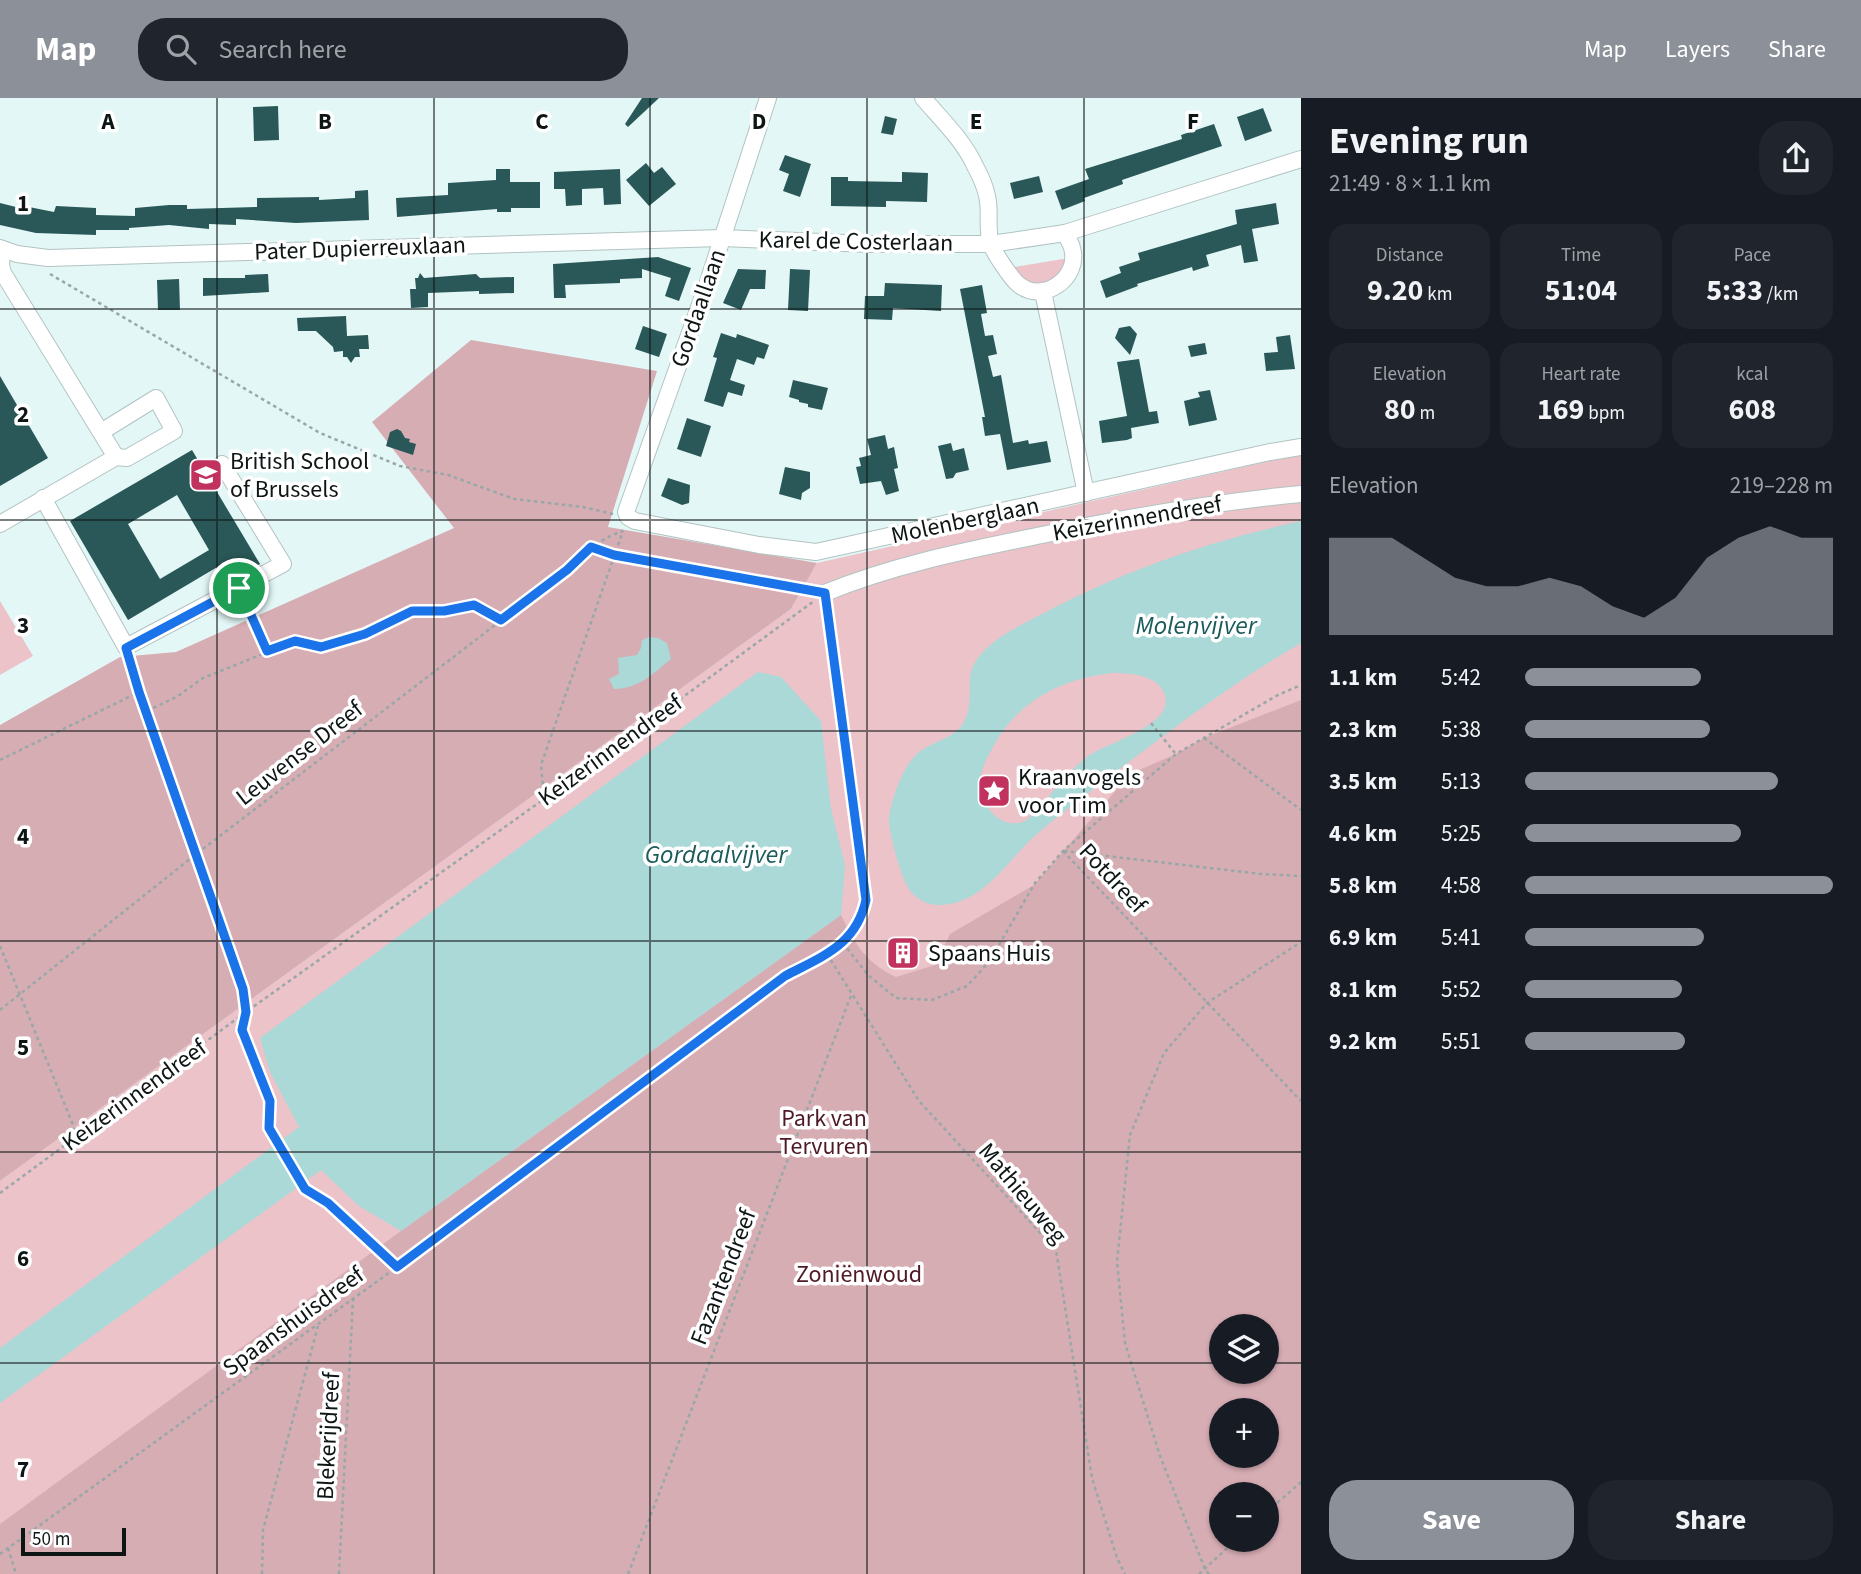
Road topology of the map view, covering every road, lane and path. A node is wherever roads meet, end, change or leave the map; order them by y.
1 (768, 98) edge
2 (923, 98) edge
3 (1301, 159) edge
4 (1065, 233) junction
5 (722, 238) junction
6 (991, 244) junction
7 (1, 248) edge
8 (40, 268) dead end
9 (1042, 292) junction
10 (101, 432) junction
11 (1301, 447) edge
12 (116, 457) junction
13 (222, 464) dead end
14 (1086, 493) junction
15 (1301, 494) edge
16 (43, 498) junction
17 (0, 524) edge
18 (626, 524) junction
19 (591, 547) junction
20 (614, 555) junction
21 (239, 588) junction
22 (825, 593) junction
23 (501, 620) junction
24 (126, 648) junction
25 (267, 651) junction
26 (1301, 685) edge
27 (139, 692) junction
28 (147, 711) junction
29 (1151, 723) dead end
30 (1204, 738) junction
31 (1176, 754) junction
32 (0, 760) edge
33 (544, 799) junction
34 (1301, 810) edge
35 (1063, 851) junction
36 (195, 855) junction
37 (1301, 876) edge
38 (1301, 942) edge
39 (842, 943) junction
40 (0, 946) edge
41 (827, 954) junction
42 (852, 993) junction
43 (20, 995) junction
44 (1207, 1003) junction
45 (0, 1010) edge
46 (246, 1012) junction
47 (1301, 1101) edge
48 (78, 1137) junction
49 (0, 1193) edge
50 (397, 1267) junction
51 (353, 1299) junction
52 (318, 1324) junction
53 (1301, 1482) edge
54 (1279, 1502) edge
55 (8, 1548) junction
56 (1223, 1552) edge
57 (0, 1554) edge
58 (1205, 1569) junction
59 (16, 1574) edge
60 (262, 1574) edge
61 (339, 1574) edge
62 (628, 1574) edge
63 (1125, 1574) edge
64 (1199, 1574) edge
65 (1209, 1574) edge

1 - 5 street, Gordaallaan
2 - 6 street
3 - 4 street, Karel de Costerlaan
4 - 6 street, Karel de Costerlaan
4 - 9 street
5 - 6 street, Karel de Costerlaan
5 - 7 street, Pater Dupierreuxlaan
5 - 18 street, Gordaallaan
6 - 9 street
7 - 10 street
8 - 18 path
9 - 14 street
10 - 12 street
10 - 12 street
11 - 14 street, Molenberglaan
12 - 16 street
13 - 21 street
14 - 18 street, Molenberglaan
15 - 22 street, Keizerinnendreef
16 - 17 street
16 - 24 street
18 - 19 path, Leuvense Dreef
18 - 20 path
19 - 20 path
19 - 23 path, Leuvense Dreef
20 - 22 path
20 - 33 path
21 - 24 street
21 - 25 path
22 - 33 path, Keizerinnendreef
22 - 39 path, Spaanshuisdreef
23 - 25 path
23 - 36 path, Leuvense Dreef
24 - 27 path
25 - 28 path
26 - 30 path
27 - 28 path
27 - 32 path
28 - 36 path
29 - 31 path
30 - 31 path
30 - 34 path
31 - 35 path
33 - 46 path, Keizerinnendreef
35 - 37 path, Potdreef
35 - 39 path
35 - 44 path, Potdreef
36 - 43 path, Leuvense Dreef
36 - 46 path
38 - 44 path
39 - 41 path, Spaanshuisdreef
40 - 43 path
41 - 42 path, Mathieuweg
41 - 50 path, Spaanshuisdreef
42 - 62 path, Fazantendreef
42 - 63 path, Mathieuweg
43 - 45 path, Leuvense Dreef
43 - 48 path
44 - 47 path, Potdreef
44 - 58 path
46 - 48 path, Keizerinnendreef
46 - 50 path
48 - 49 path, Keizerinnendreef
50 - 51 path, Spaanshuisdreef
51 - 52 path, Spaanshuisdreef
51 - 61 path, Blekerijdreef
52 - 55 path, Spaanshuisdreef
52 - 60 path
53 - 54 path
55 - 57 path, Spaanshuisdreef
55 - 59 path
56 - 58 path
58 - 64 path
58 - 65 path

